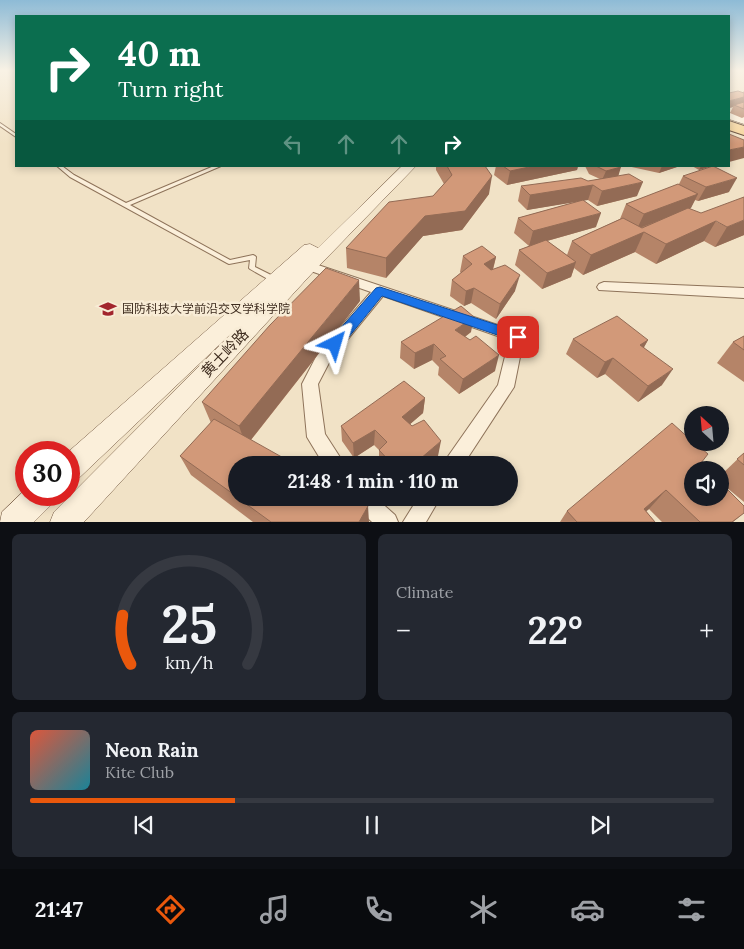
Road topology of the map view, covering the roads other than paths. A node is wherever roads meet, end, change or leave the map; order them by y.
1 (730, 115) edge
2 (744, 121) edge
3 (0, 124) edge
4 (730, 125) edge
5 (744, 131) edge
6 (15, 135) edge
7 (730, 136) edge
8 (744, 142) edge
9 (60, 167) edge
10 (217, 167) edge
11 (396, 167) edge
12 (409, 167) edge
13 (126, 205) junction
14 (309, 266) junction
15 (276, 280) junction
16 (604, 287) dead end
17 (380, 291) junction
18 (744, 293) edge
19 (329, 456) edge
20 (458, 456) edge
21 (80, 460) edge
22 (29, 506) edge
23 (369, 506) edge
24 (424, 506) edge
25 (12, 522) edge
26 (64, 522) edge
27 (388, 522) edge
28 (413, 522) edge

1 - 2 street
3 - 6 lane
4 - 5 main road
7 - 8 main road
9 - 13 lane
10 - 13 lane
11 - 15 street, 黄土岭路
12 - 14 street, 黄土岭路
13 - 15 lane
14 - 17 street
14 - 26 street, 黄土岭路
15 - 21 street, 黄土岭路
16 - 18 street
17 - 19 street
17 - 20 street
22 - 25 street
23 - 27 street
24 - 28 street

